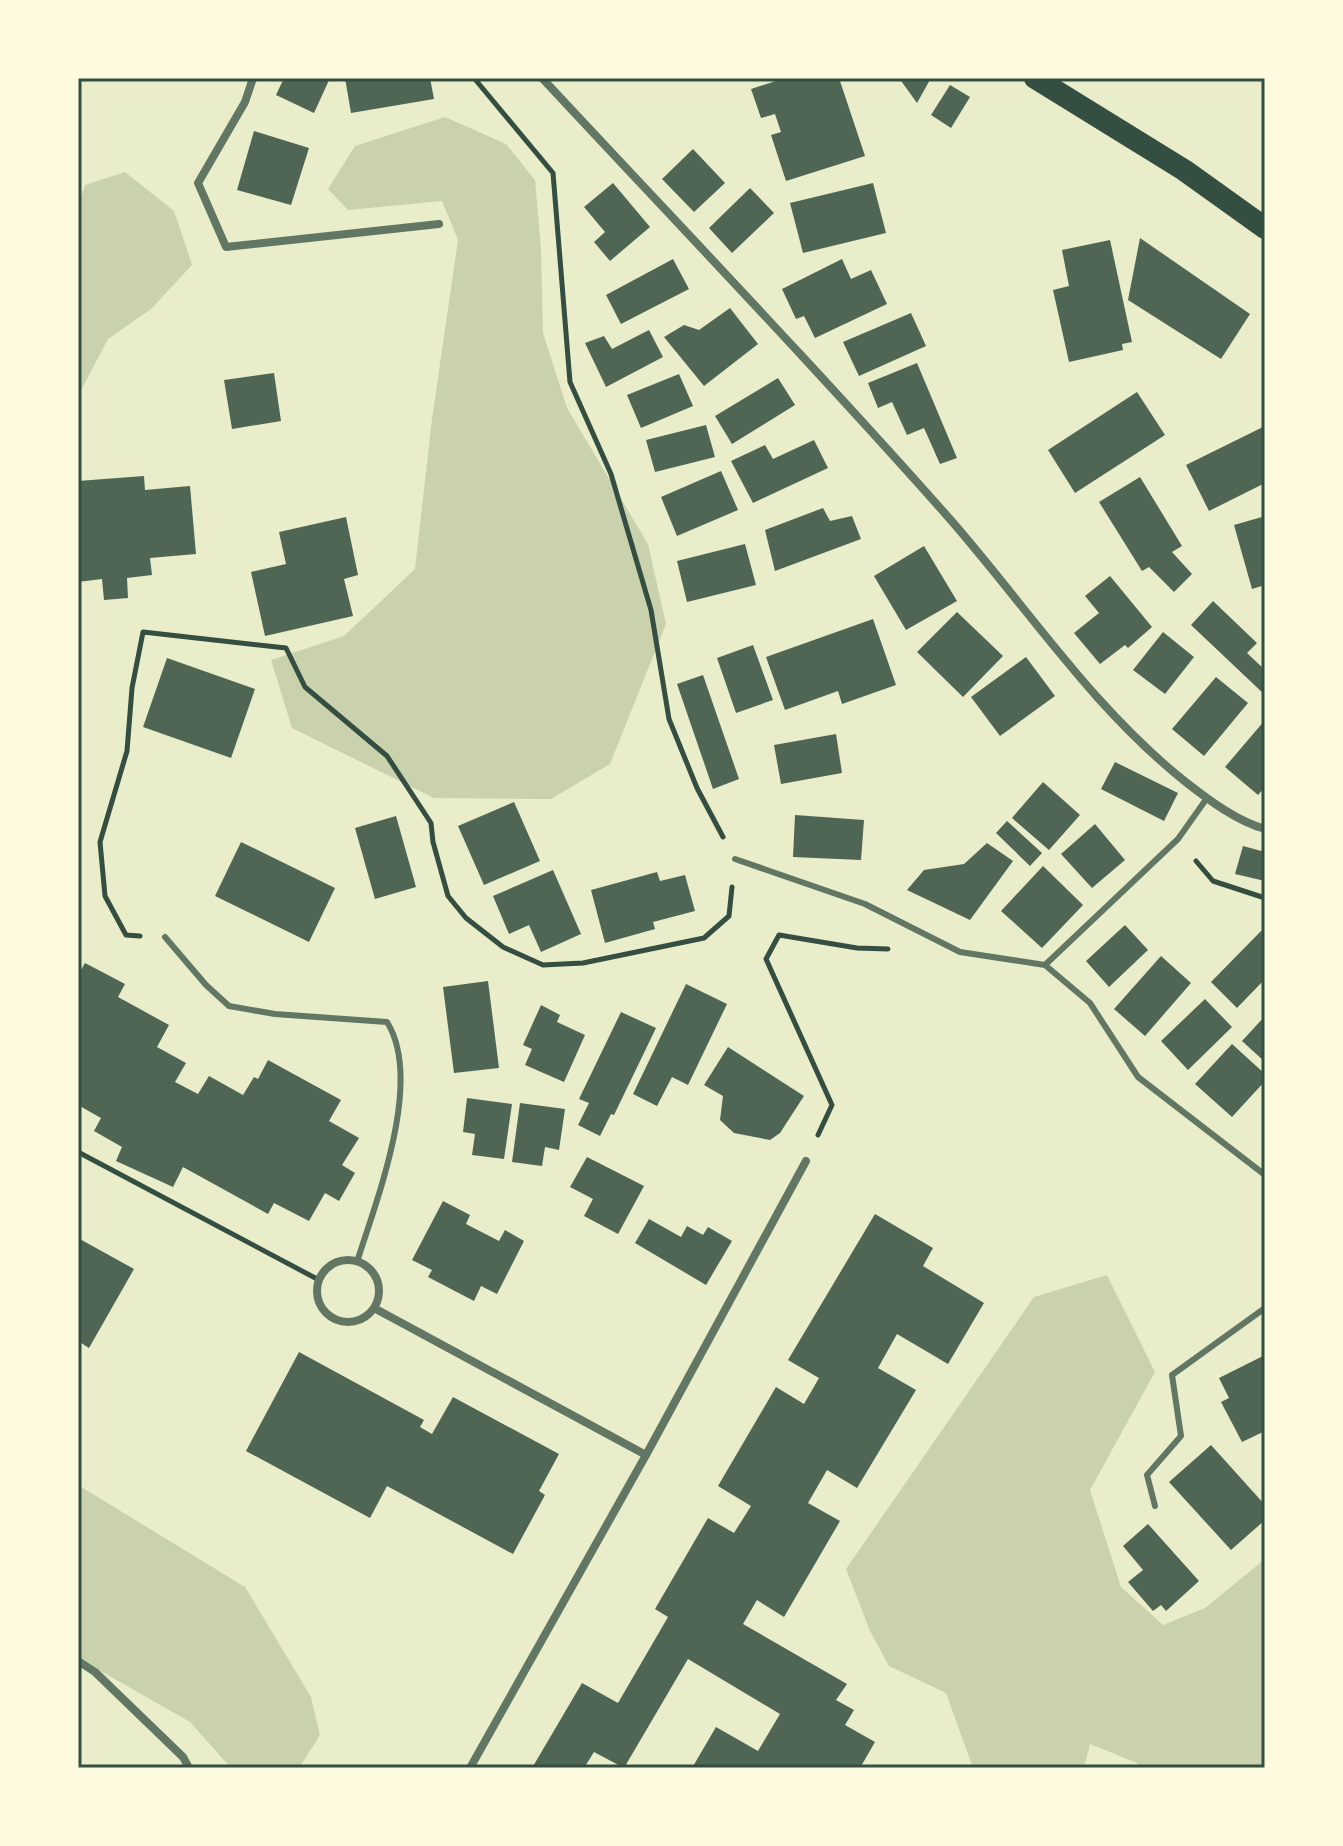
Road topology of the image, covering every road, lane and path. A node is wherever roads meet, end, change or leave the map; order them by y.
1 (253, 78) edge
2 (474, 78) edge
3 (542, 78) edge
4 (1035, 78) edge
5 (439, 224) dead end
6 (1265, 228) edge
7 (1207, 798) junction
8 (1265, 829) edge
9 (1178, 839) junction
10 (735, 859) junction
11 (1265, 898) edge
12 (165, 937) joint
13 (960, 952) junction
14 (1045, 965) junction
15 (78, 1152) edge
16 (806, 1161) joint
17 (1265, 1175) edge
18 (357, 1262) junction
19 (319, 1280) junction
20 (374, 1308) junction
21 (1265, 1308) edge
22 (646, 1455) junction
23 (1155, 1506) dead end
24 (78, 1661) edge
25 (189, 1768) edge
26 (470, 1768) edge

1 - 5 street
2 - 10 path
3 - 7 street
4 - 6 highway
7 - 8 street
7 - 9 lane
9 - 11 path
9 - 14 lane
10 - 12 path
10 - 13 lane
12 - 18 lane
13 - 14 lane
13 - 16 path
14 - 17 lane
15 - 19 path
16 - 22 street
18 - 19 street
18 - 20 street
19 - 20 street
20 - 22 street
21 - 23 lane
22 - 26 street
24 - 25 street

